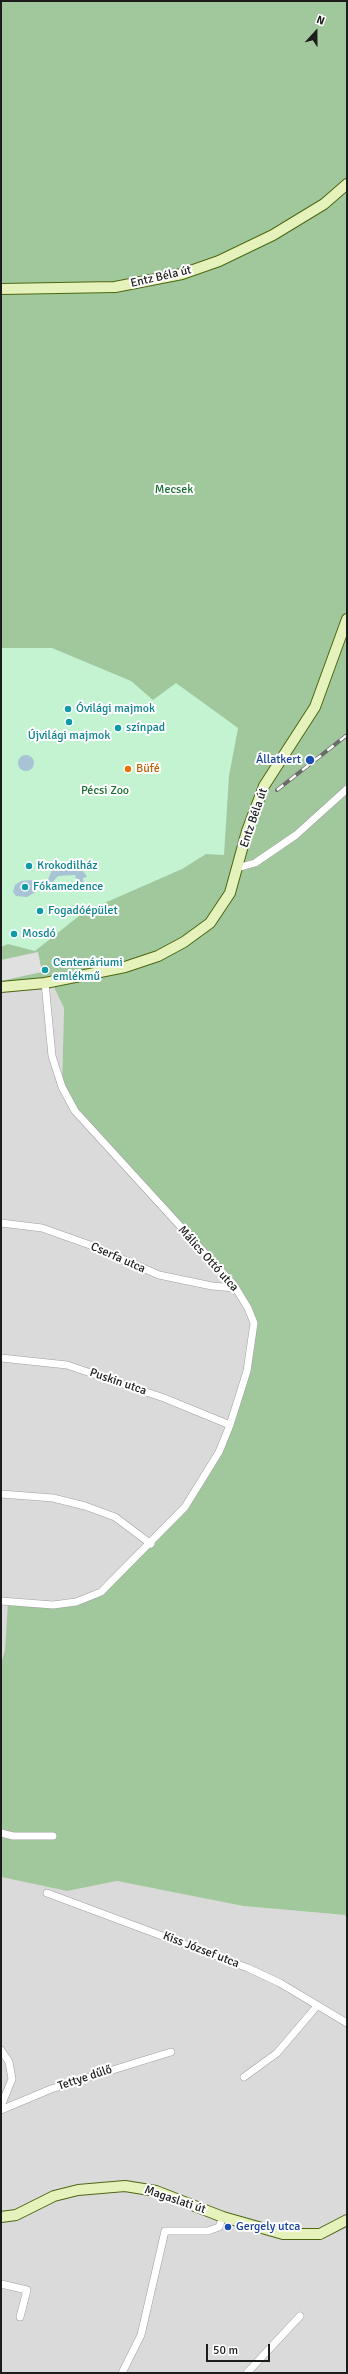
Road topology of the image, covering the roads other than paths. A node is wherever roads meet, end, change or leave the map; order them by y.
1 (347, 184) edge
2 (1, 289) edge
3 (347, 619) edge
4 (347, 788) edge
5 (237, 868) junction
6 (45, 983) junction
7 (1, 987) edge
8 (1, 1223) edge
9 (235, 1288) junction
10 (1, 1358) edge
11 (230, 1425) junction
12 (1, 1494) edge
13 (151, 1544) junction
14 (1, 1601) edge
15 (1, 1833) edge
16 (53, 1836) dead end
17 (47, 1893) dead end
18 (317, 2006) junction
19 (347, 2023) edge
20 (1, 2050) edge
21 (171, 2052) dead end
22 (244, 2077) dead end
23 (1, 2106) edge
24 (1, 2110) edge
25 (1, 2217) edge
26 (223, 2217) junction
27 (347, 2220) edge
28 (1, 2284) edge
29 (300, 2316) dead end
30 (20, 2317) dead end
31 (122, 2373) edge
32 (247, 2373) edge

1 - 2 street, Entz Béla út
3 - 5 street, Entz Béla út
4 - 5 street
5 - 6 street, Entz Béla út
6 - 7 street, Entz Béla út
6 - 9 street, Málics Ottó utca
8 - 9 street, Cserfa utca
9 - 11 street, Málics Ottó utca
10 - 11 street, Puskin utca
11 - 13 street, Málics Ottó utca
12 - 13 street
13 - 14 street, Málics Ottó utca
15 - 16 street
17 - 18 street, Kiss József utca
18 - 19 street, Kiss József utca
18 - 22 street
20 - 23 street
21 - 24 street, Tettye dűlő
25 - 26 street, Magaslati út
26 - 27 street, Magaslati út
26 - 31 street
28 - 30 street
29 - 32 street

